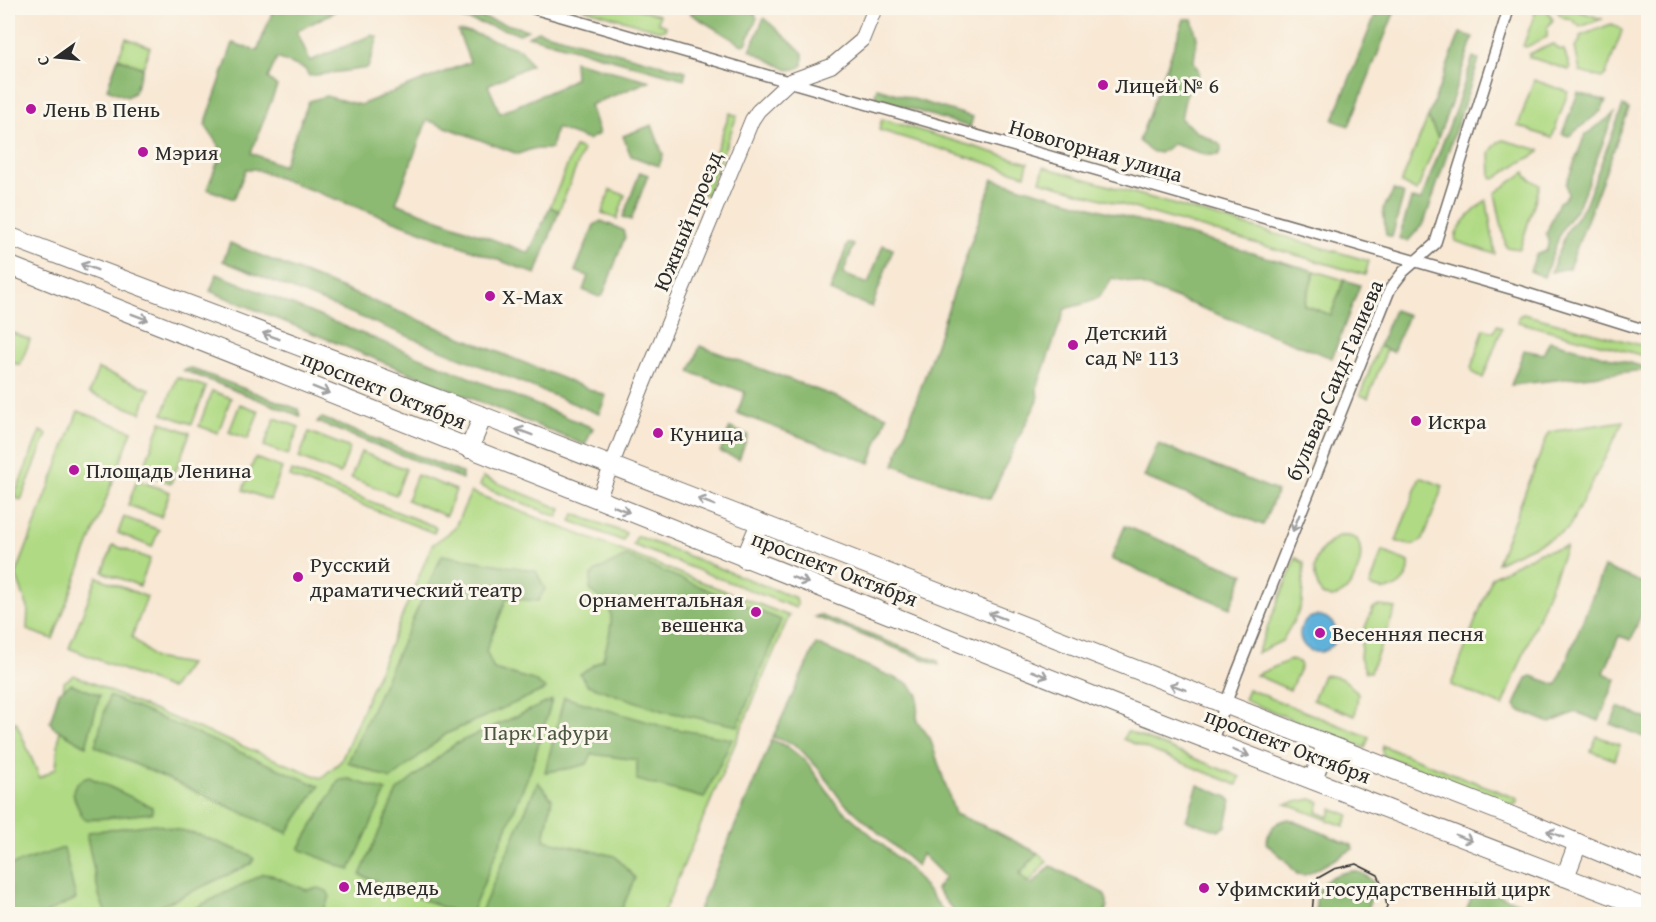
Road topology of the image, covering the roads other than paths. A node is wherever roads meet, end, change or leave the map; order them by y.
1 (532, 8) edge
2 (875, 8) edge
3 (1509, 8) edge
4 (790, 81) junction
5 (8, 236) edge
6 (1414, 262) junction
7 (8, 265) edge
8 (1648, 331) edge
9 (483, 416) junction
10 (469, 449) junction
11 (611, 466) junction
12 (598, 500) junction
13 (760, 523) junction
14 (746, 559) junction
15 (1224, 705) junction
16 (1212, 741) junction
17 (1326, 745) junction
18 (1312, 780) junction
19 (1578, 843) junction
20 (1648, 872) edge
21 (1565, 877) junction
22 (1648, 909) edge

1 - 4 street, Новогорная улица
2 - 4 street, Южный проезд
3 - 6 street, бульвар Саид-Галиева
4 - 6 street, Новогорная улица
4 - 11 street, Южный проезд
9 -> 5 main road, проспект Октября
6 - 8 street, Новогорная улица
6 -> 15 street, бульвар Саид-Галиева
7 -> 10 main road, проспект Октября
9 - 10 main road
11 -> 9 main road, проспект Октября
10 - 12 main road, проспект Октября
11 - 12 street, Южный проезд
13 -> 11 main road, проспект Октября
12 -> 14 main road, проспект Октября
13 - 14 main road
15 -> 13 main road, проспект Октября
14 -> 16 main road, проспект Октября
15 - 16 street, бульвар Саид-Галиева
15 - 17 main road, проспект Октября
16 -> 18 main road, проспект Октября
17 - 18 main road
19 -> 17 main road, проспект Октября
18 -> 21 main road, проспект Октября
19 - 20 main road, проспект Октября
19 - 21 main road
21 - 22 main road, проспект Октября

